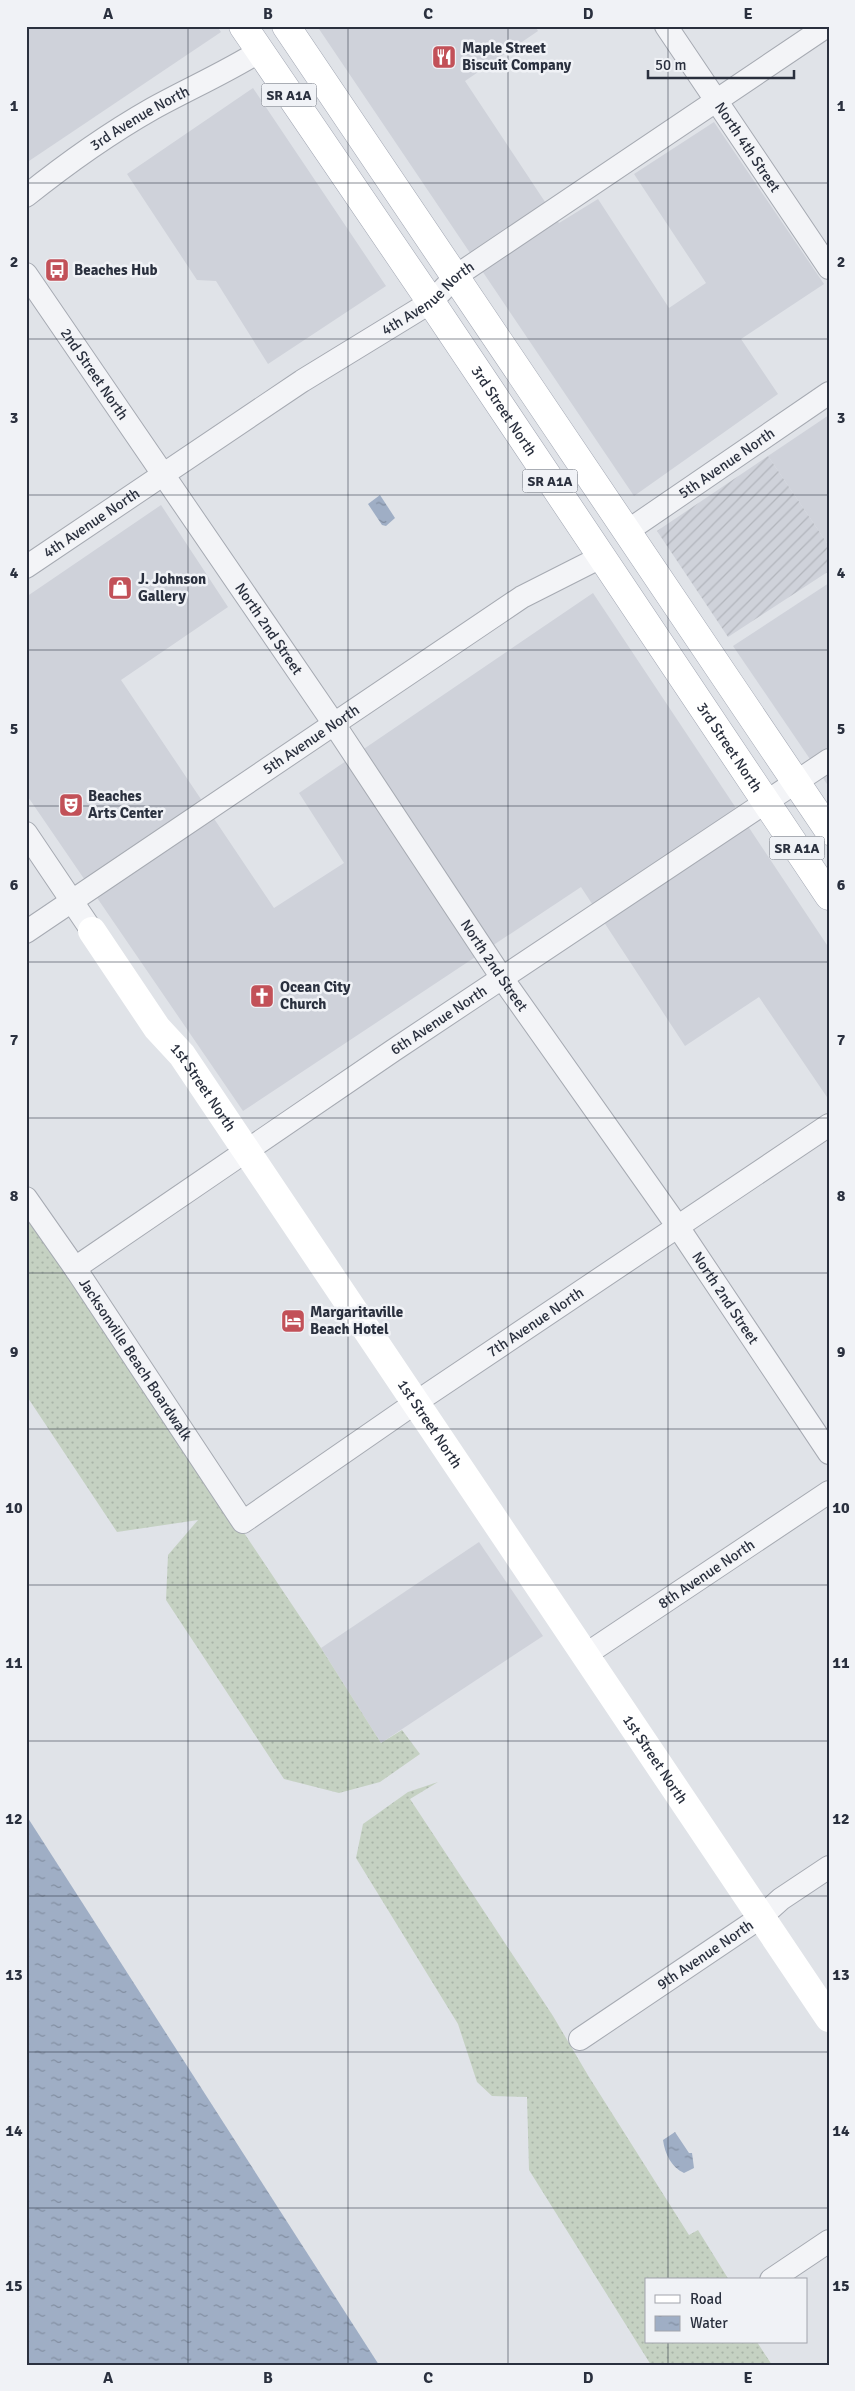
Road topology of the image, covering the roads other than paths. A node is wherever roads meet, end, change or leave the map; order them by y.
1 (242, 26) edge
2 (286, 26) edge
3 (666, 26) edge
4 (827, 26) edge
5 (260, 51) junction
6 (716, 101) junction
7 (26, 196) edge
8 (829, 268) edge
9 (26, 274) edge
10 (456, 276) junction
11 (431, 302) junction
12 (829, 393) edge
13 (164, 475) junction
14 (626, 532) junction
15 (601, 558) junction
16 (26, 568) edge
17 (334, 724) junction
18 (829, 760) edge
19 (796, 782) junction
20 (765, 800) junction
21 (829, 831) edge
22 (26, 833) edge
23 (829, 896) edge
24 (73, 901) junction
25 (92, 931) joint
26 (26, 932) edge
27 (502, 978) junction
28 (829, 1125) edge
29 (246, 1151) junction
30 (26, 1198) edge
31 (678, 1227) junction
32 (76, 1268) junction
33 (415, 1403) junction
34 (829, 1453) edge
35 (829, 1492) edge
36 (243, 1522) joint
37 (585, 1654) junction
38 (829, 1867) edge
39 (761, 1917) junction
40 (829, 2018) edge
41 (580, 2039) dead end
42 (829, 2241) edge
43 (774, 2278) edge

1 - 5 main road, 3rd Street North / SR A1A
2 - 10 main road, SR A1A
3 - 6 street, North 4th Street
4 - 6 street, 4th Avenue North
5 - 7 street, 3rd Avenue North
5 - 11 main road, 3rd Street North / SR A1A
6 - 8 street, North 4th Street
6 - 10 street, 4th Avenue North
9 - 13 street, 2nd Street North
10 - 11 street, 4th Avenue North
10 - 14 main road, SR A1A
11 - 13 street, 4th Avenue North
11 - 15 main road, 3rd Street North / SR A1A
12 - 14 street, 5th Avenue North
13 - 16 street, 4th Avenue North
13 - 17 street, North 2nd Street
14 - 19 main road, SR A1A
15 - 17 street, 5th Avenue North
15 - 20 main road, 3rd Street North / SR A1A
17 - 24 street, 5th Avenue North
17 - 27 street, North 2nd Street
18 - 19 street, 6th Avenue North
19 - 20 street, 6th Avenue North
19 - 21 main road, SR A1A
20 - 23 main road, 3rd Street North / SR A1A
20 - 27 street, 6th Avenue North
22 - 24 street, 1st Street North
24 - 25 street, 1st Street North
24 - 26 street, 5th Avenue North
25 - 29 main road, 1st Street North
27 - 29 street, 6th Avenue North
27 - 31 street, North 2nd Street
28 - 31 street, 7th Avenue North
29 - 32 street, 6th Avenue North
29 - 33 main road, 1st Street North
30 - 32 street, Jacksonville Beach Boardwalk
31 - 33 street, 7th Avenue North
31 - 34 street, North 2nd Street
32 - 36 street, Jacksonville Beach Boardwalk
33 - 36 street, 7th Avenue North
33 - 37 main road, 1st Street North
35 - 37 street, 8th Avenue North
37 - 39 main road, 1st Street North
38 - 39 street, 9th Avenue North
39 - 40 main road, 1st Street North
39 - 41 street, 9th Avenue North
42 - 43 street

